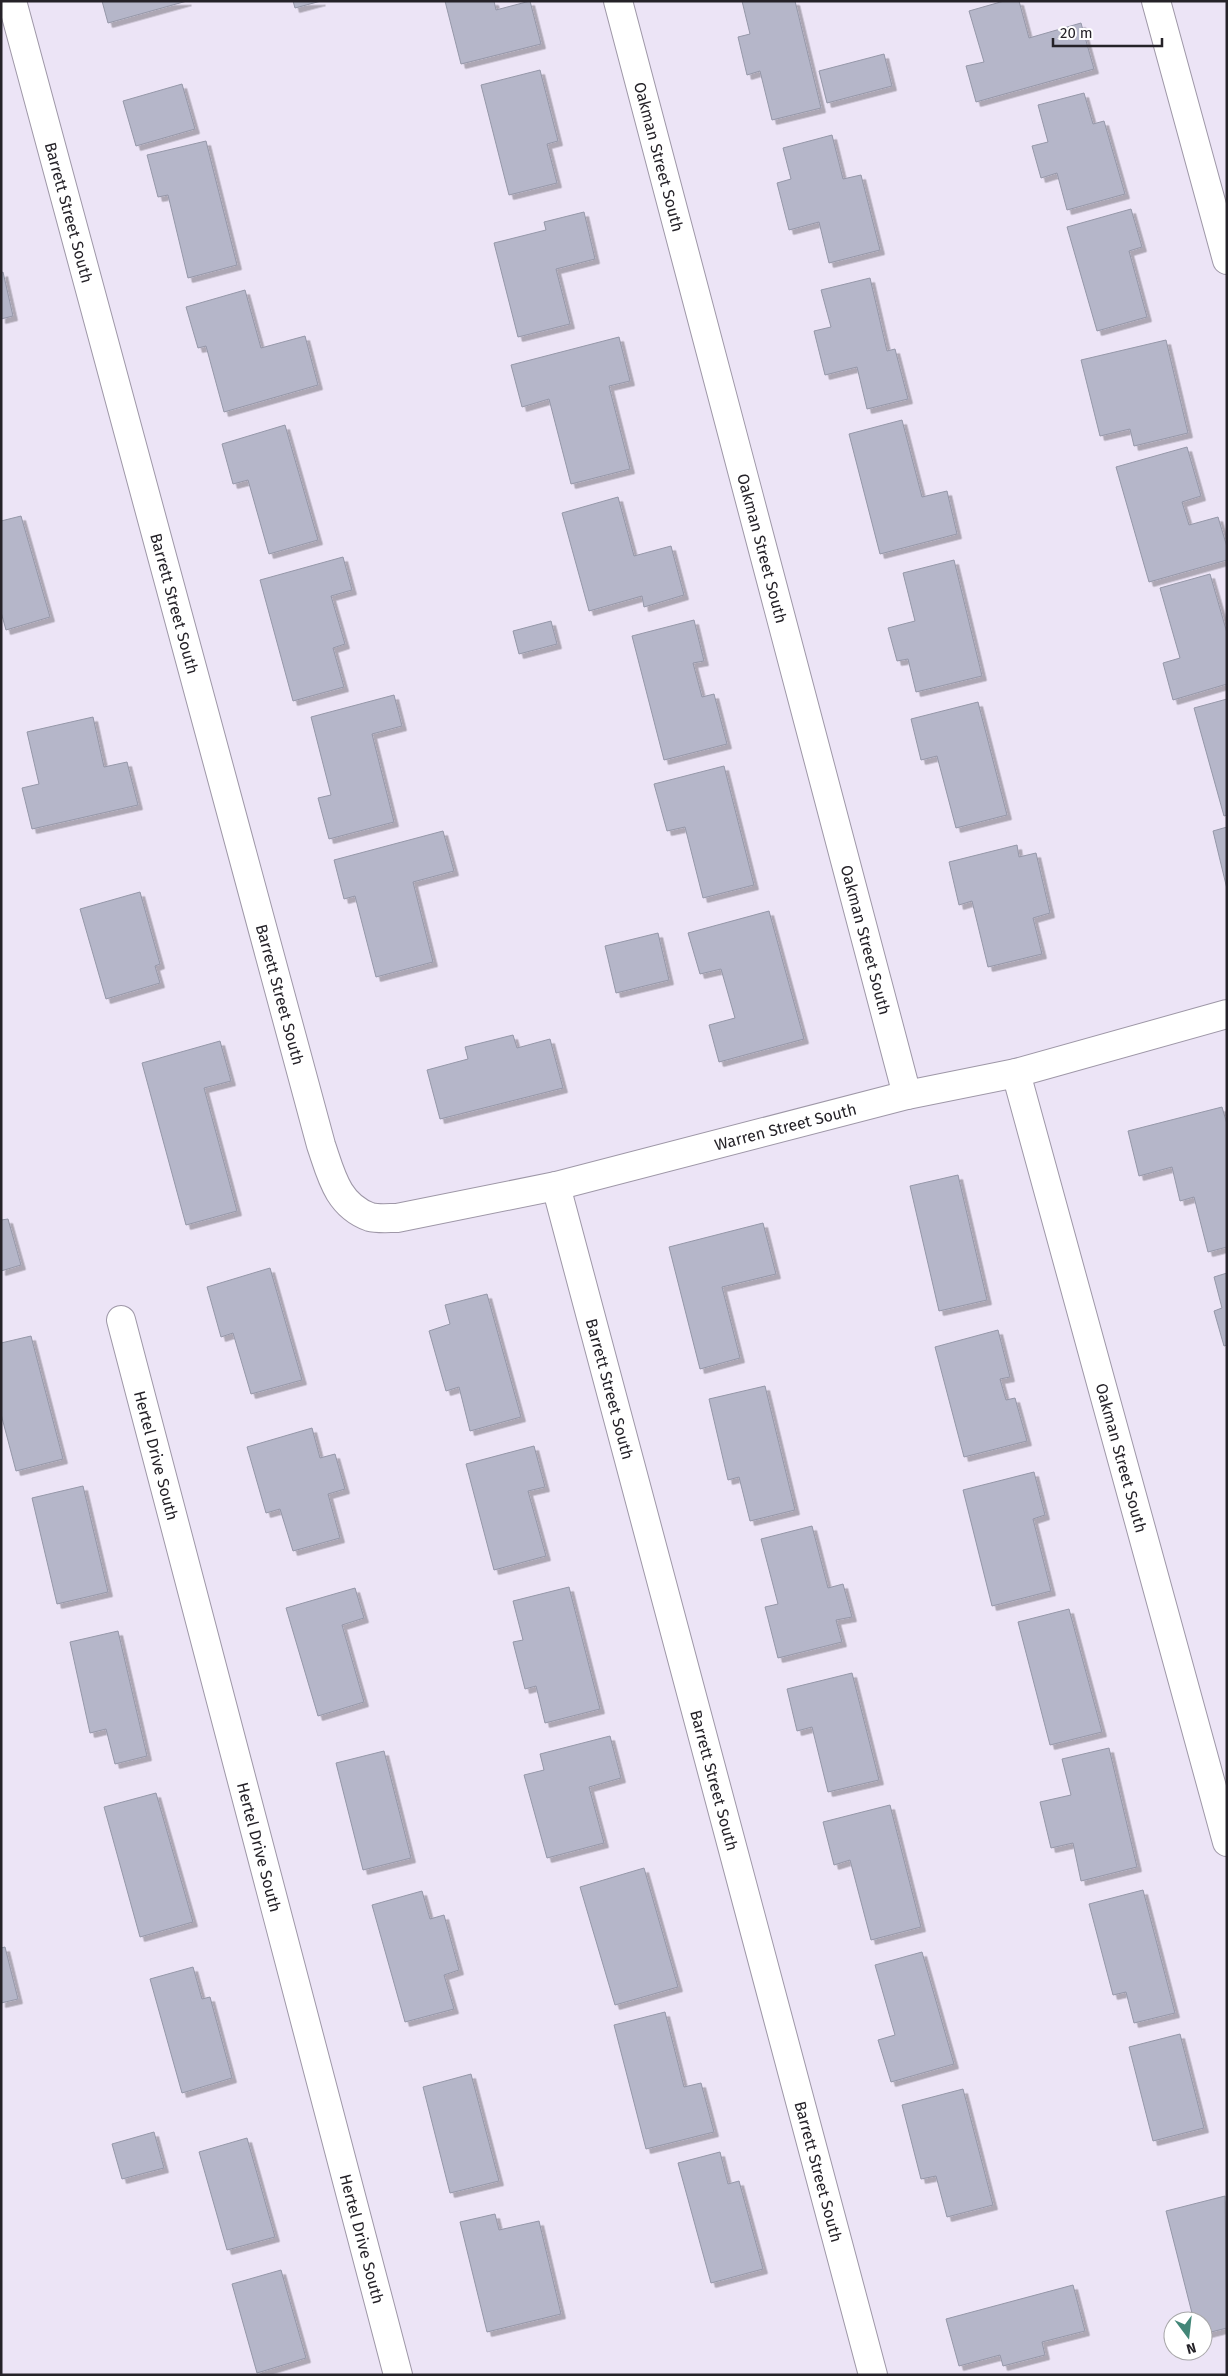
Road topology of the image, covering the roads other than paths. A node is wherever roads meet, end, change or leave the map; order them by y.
1 (12, 1) edge
2 (618, 1) edge
3 (1156, 1) edge
4 (1227, 260) edge
5 (1227, 1014) edge
6 (1016, 1073) junction
7 (907, 1095) junction
8 (556, 1186) junction
9 (346, 1203) joint
10 (120, 1320) dead end
11 (1227, 1842) edge
12 (398, 2375) edge
13 (873, 2375) edge

1 - 9 street, Barrett Street South
2 - 7 street, Oakman Street South
3 - 4 street
5 - 6 street, Warren Street South
6 - 7 street, Warren Street South
6 - 11 street, Oakman Street South
7 - 8 street, Warren Street South
8 - 9 street, Warren Street South
8 - 13 street, Barrett Street South
10 - 12 street, Hertel Drive South

